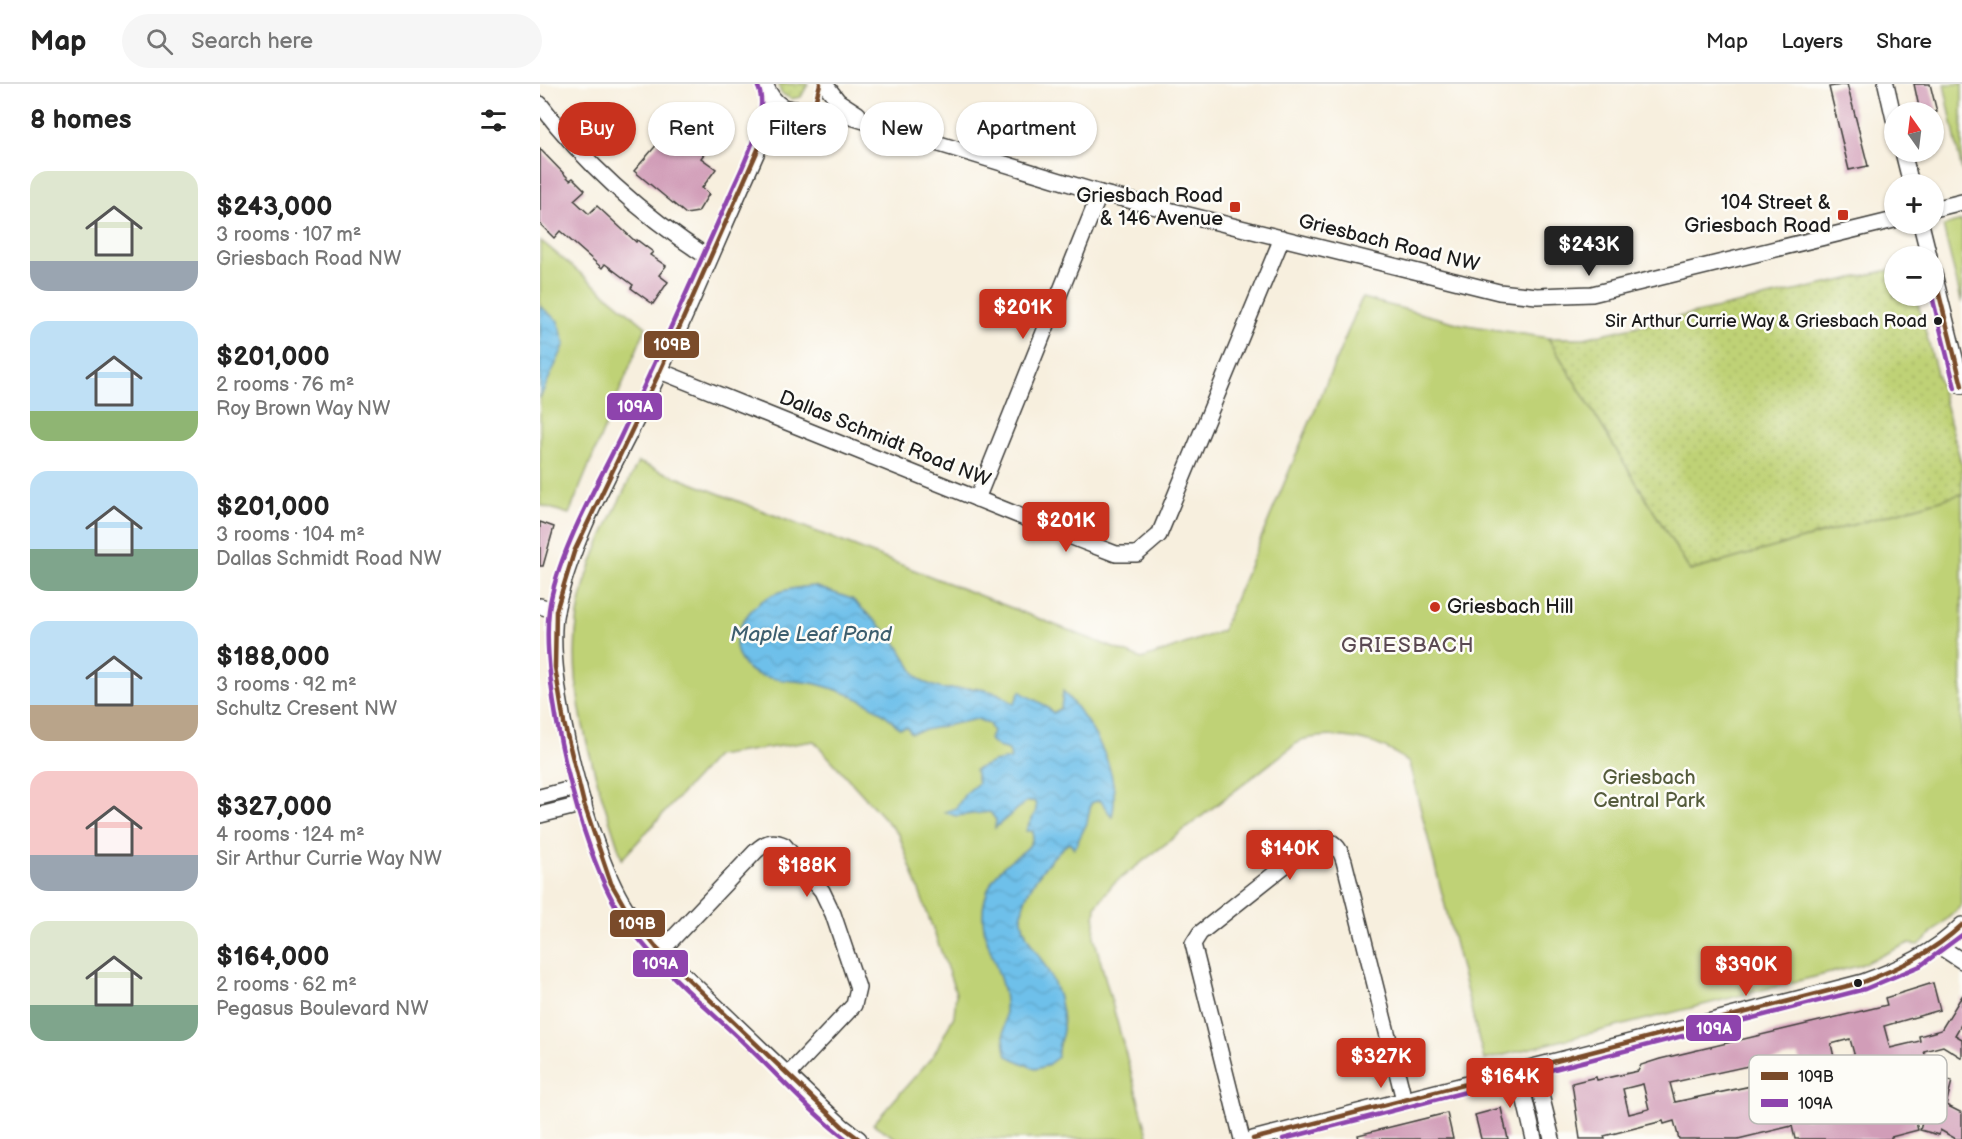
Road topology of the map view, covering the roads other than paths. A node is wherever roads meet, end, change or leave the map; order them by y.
1 (820, 84) edge
2 (825, 84) edge
3 (1886, 84) edge
4 (768, 89) edge
5 (778, 102) edge
6 (814, 102) edge
7 (1890, 102) edge
8 (540, 104) edge
9 (860, 114) edge
10 (944, 146) edge
11 (755, 156) edge
12 (1100, 194) junction
13 (1962, 202) edge
14 (1944, 206) edge
15 (1884, 222) edge
16 (1282, 238) junction
17 (709, 258) junction
18 (1942, 306) edge
19 (660, 371) junction
20 (1962, 386) edge
21 (977, 499) junction
22 (540, 606) edge
23 (556, 611) junction
24 (579, 788) junction
25 (540, 797) edge
26 (584, 804) junction
27 (540, 815) edge
28 (1960, 930) edge
29 (1939, 946) junction
30 (660, 952) junction
31 (1962, 961) edge
32 (1534, 1067) junction
33 (1518, 1071) junction
34 (788, 1075) junction
35 (1404, 1100) junction
36 (859, 1139) edge
37 (1242, 1139) edge
38 (1253, 1139) edge
39 (1534, 1139) edge
40 (1552, 1139) edge

1 - 6 street
2 - 9 street, Griesbach Road NW
3 - 7 street
4 - 5 street
8 - 17 street
10 - 12 street, Griesbach Road NW
11 - 17 street
12 - 16 street, Griesbach Road NW
12 - 21 street
13 - 14 street
15 - 16 street, Griesbach Road NW
16 - 21 street, Dallas Schmidt Road NW
17 - 19 street
18 - 20 street
19 - 21 street, Dallas Schmidt Road NW
19 - 23 street
22 - 23 street
23 - 24 street
24 - 25 street
24 - 26 street
26 - 27 street
26 - 30 street
28 - 29 street
29 - 31 street
29 - 32 street
30 - 34 street
30 - 34 street
32 - 33 street
32 - 40 street
33 - 35 street
33 - 39 street
34 - 36 street
35 - 37 street
35 - 38 street

